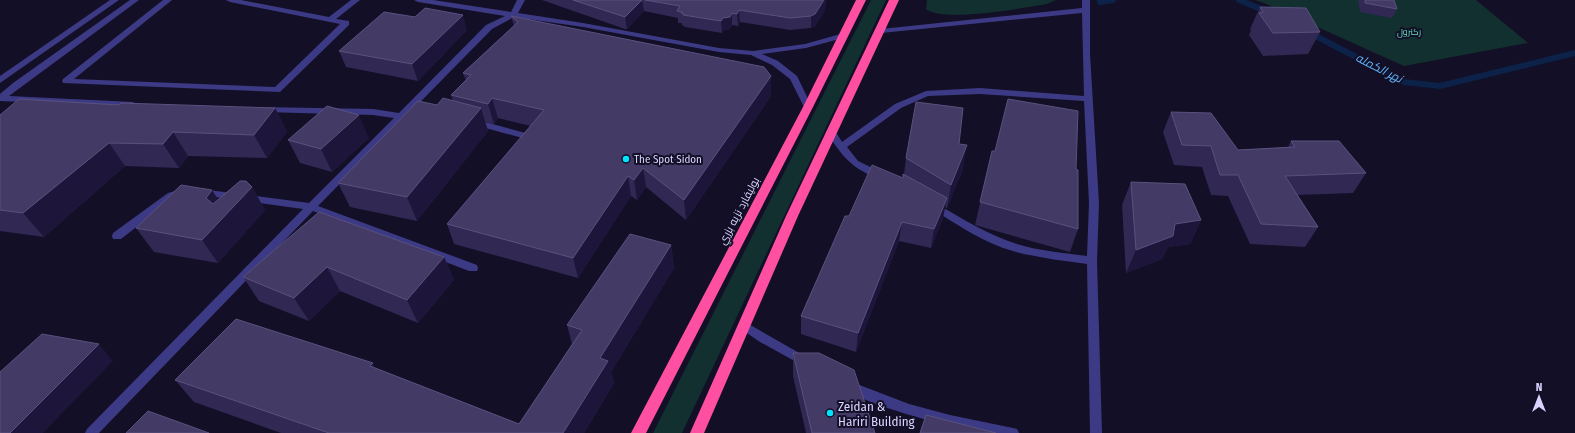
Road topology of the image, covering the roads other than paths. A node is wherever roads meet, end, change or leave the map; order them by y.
1 (115, 0) edge
2 (135, 0) edge
3 (168, 0) edge
4 (230, 0) edge
5 (356, 0) edge
6 (418, 0) edge
7 (521, 0) edge
8 (861, 0) edge
9 (894, 0) edge
10 (1086, 5) edge
11 (514, 14) junction
12 (330, 20) junction
13 (881, 31) junction
14 (844, 35) junction
15 (753, 53) junction
16 (0, 80) edge
17 (0, 98) edge
18 (1088, 99) junction
19 (144, 105) edge
20 (808, 107) junction
21 (256, 109) edge
22 (400, 116) junction
23 (465, 120) edge
24 (831, 131) junction
25 (526, 136) edge
26 (841, 148) junction
27 (893, 182) edge
28 (927, 202) edge
29 (312, 207) junction
30 (117, 236) dead end
31 (1092, 261) junction
32 (473, 268) dead end
33 (746, 326) junction
34 (813, 366) edge
35 (839, 380) edge
36 (91, 433) edge
37 (638, 433) edge
38 (698, 433) edge
39 (1013, 433) edge
40 (1096, 433) edge

1 - 16 street
2 - 17 street
3 - 12 street
4 - 12 street
5 - 12 street
6 - 11 street
7 - 11 street
8 - 14 highway, بوليفارد نزيه بزري
9 - 13 highway
10 - 13 street
10 - 18 street
11 - 15 street
11 - 22 street
13 - 24 highway
14 - 15 street
14 - 20 highway, بوليفارد نزيه بزري
15 - 20 street
17 - 19 street
18 - 26 street
18 - 31 street
20 - 37 highway, بوليفارد نزيه بزري
21 - 22 street
22 - 29 street
23 - 25 street
24 - 26 street
24 - 33 highway
26 - 27 street
28 - 31 street
29 - 30 street
29 - 32 street
29 - 36 street
31 - 40 street
33 - 34 street
33 - 38 highway
35 - 39 street

